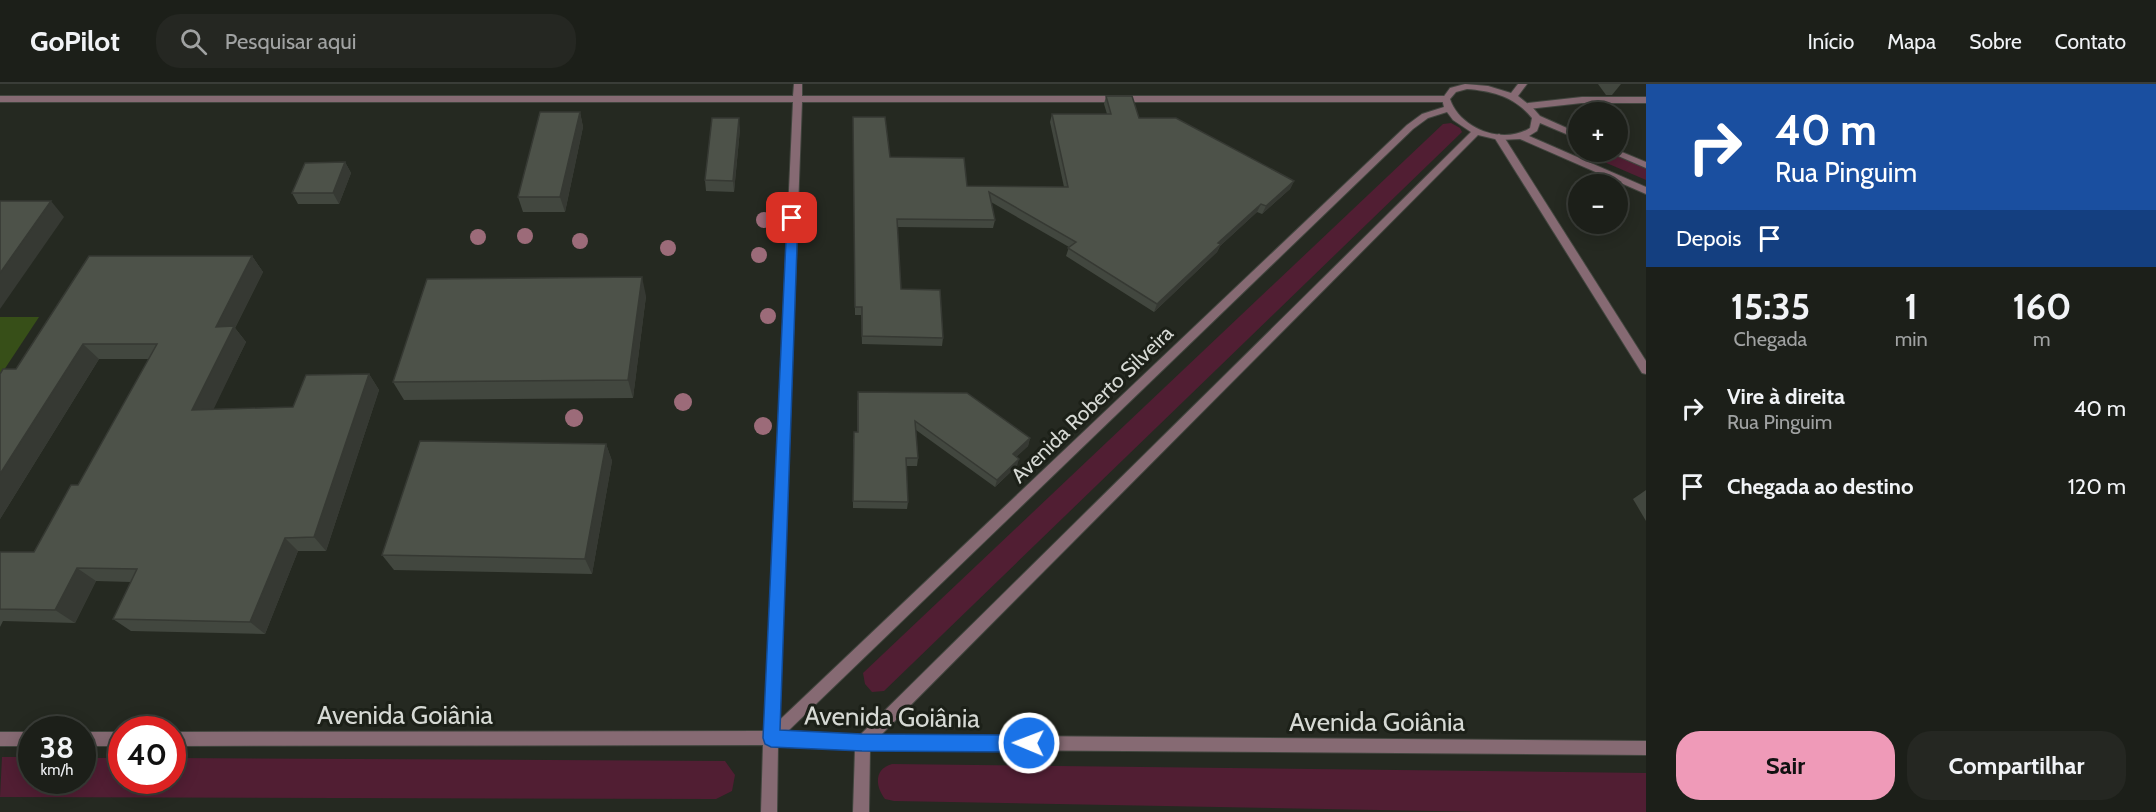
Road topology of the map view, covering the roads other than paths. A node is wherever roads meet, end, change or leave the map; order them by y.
1 (798, 84) edge
2 (1523, 84) edge
3 (1468, 85) edge
4 (1451, 87) edge
5 (1514, 96) junction
6 (0, 99) edge
7 (797, 100) junction
8 (1646, 100) edge
9 (1447, 104) junction
10 (1528, 105) junction
11 (1537, 118) junction
12 (1477, 131) junction
13 (1568, 132) edge
14 (1521, 136) junction
15 (1499, 137) junction
16 (1628, 158) edge
17 (1646, 165) edge
18 (1646, 191) edge
19 (1646, 370) edge
20 (771, 738) junction
21 (0, 739) edge
22 (18, 739) edge
23 (186, 739) edge
24 (862, 742) junction
25 (1646, 748) edge
26 (769, 812) edge
27 (861, 812) edge

1 - 7 street
2 - 5 street
3 - 4 street
3 - 5 street
4 - 9 street
5 - 10 street
6 - 7 street
7 - 9 street
7 - 20 street
8 - 10 street
9 - 12 street
9 - 20 street, Avenida Roberto Silveira
10 - 11 street
11 - 13 street
11 - 14 street
12 - 15 street
12 - 24 street
14 - 15 street
14 - 18 street
15 - 19 street
16 - 17 street
20 - 23 street, Avenida Goiânia
20 - 24 street, Avenida Goiânia
20 - 26 street
21 - 22 street
24 - 25 street, Avenida Goiânia
24 - 27 street

